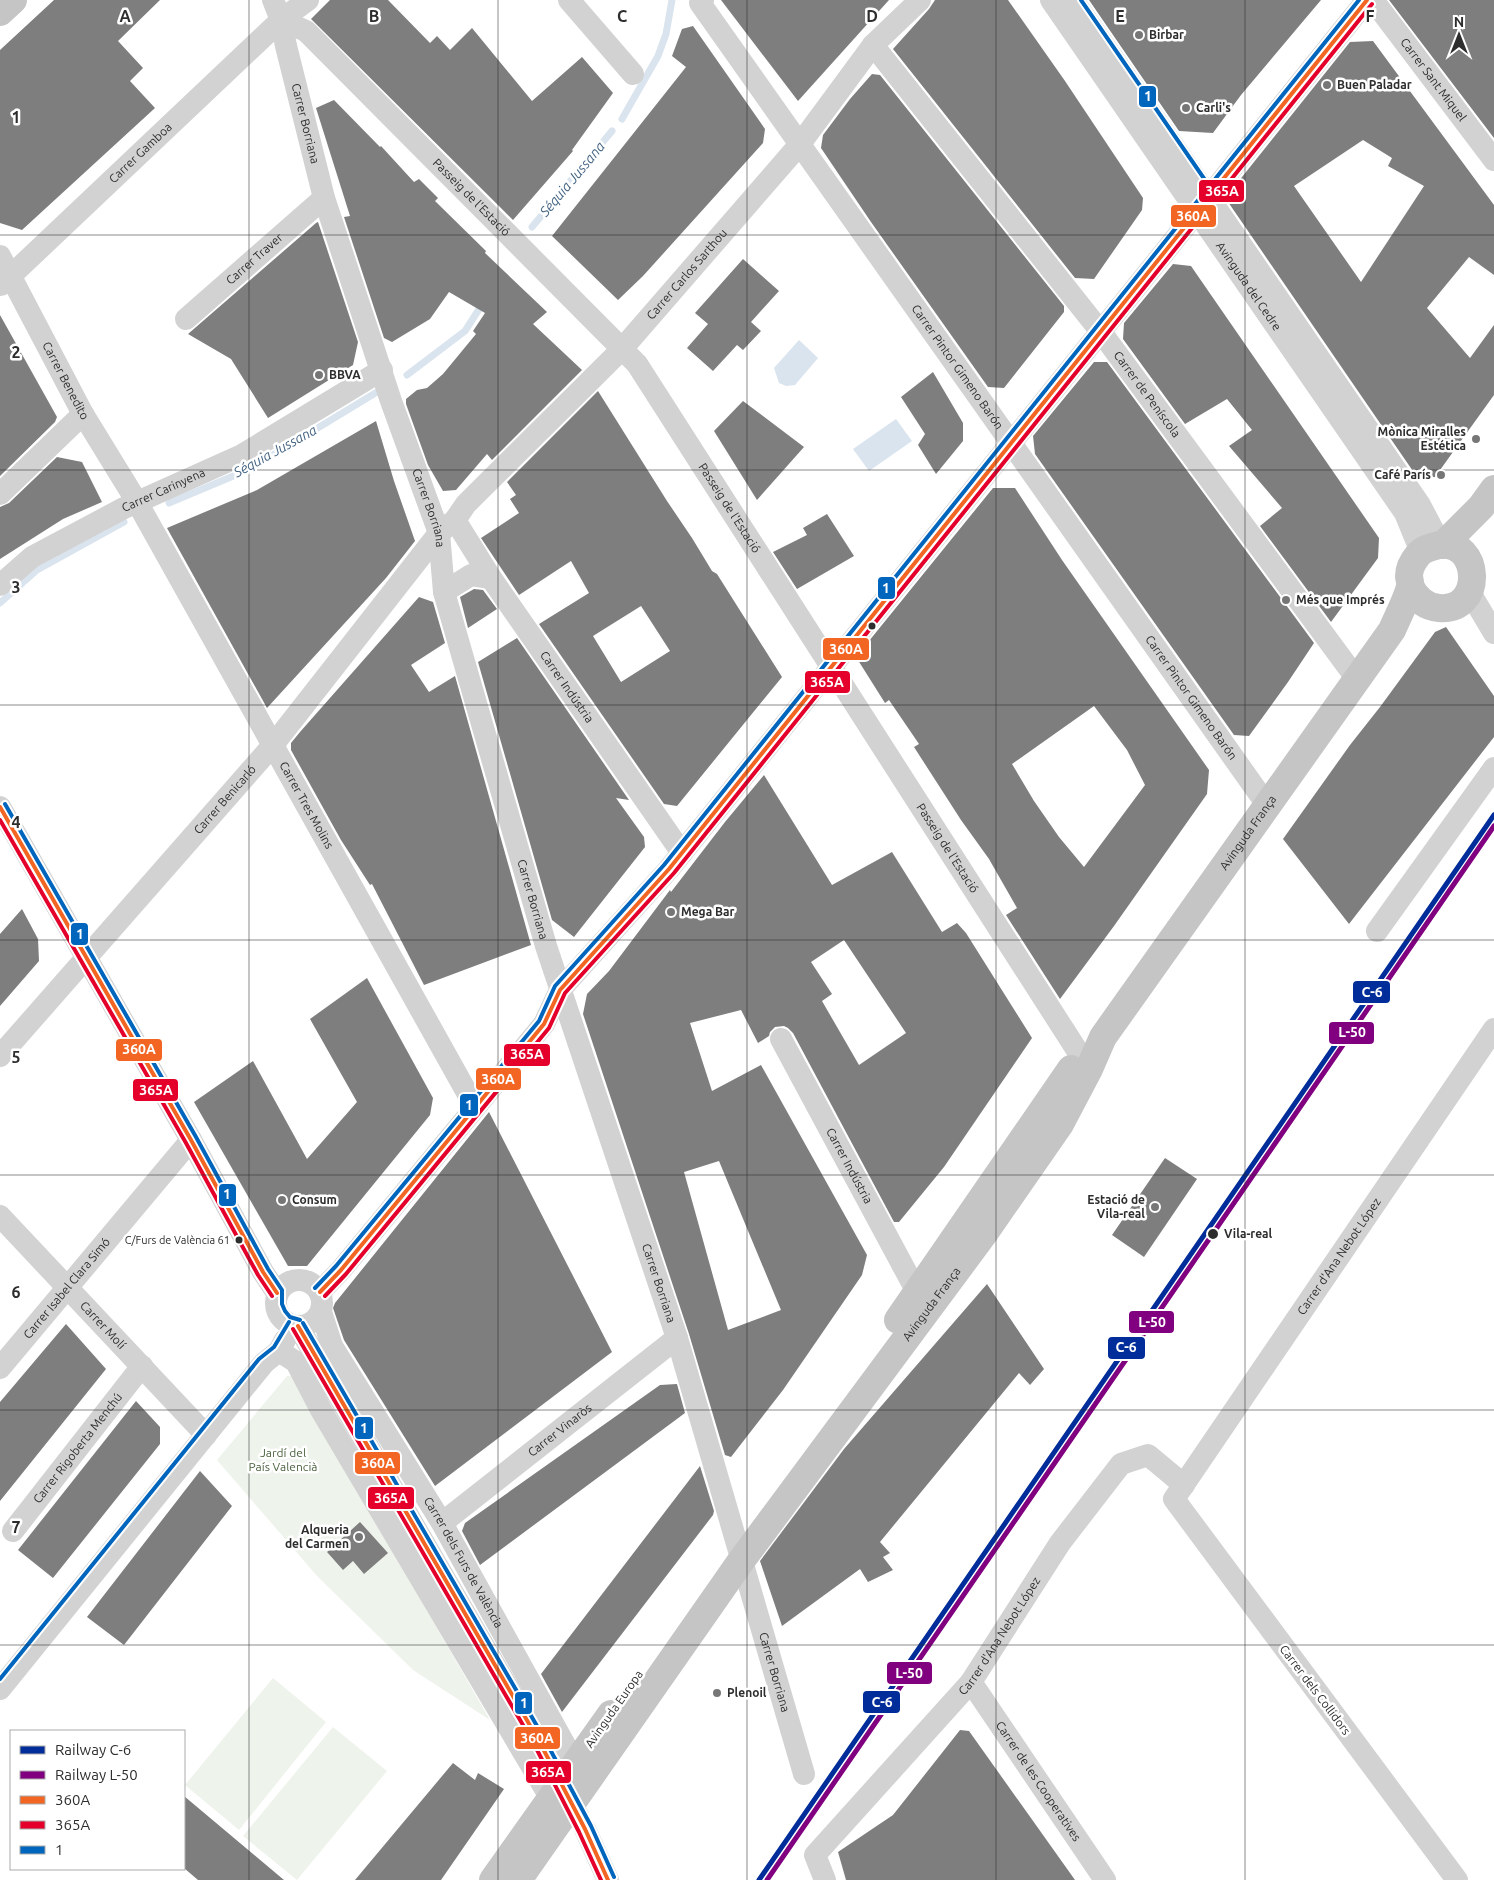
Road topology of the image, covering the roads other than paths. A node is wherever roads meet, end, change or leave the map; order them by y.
1 (13, 0) edge
2 (308, 0) edge
3 (569, 0) edge
4 (920, 0) edge
5 (1051, 0) edge
6 (1073, 0) edge
7 (1367, 0) edge
8 (1373, 0) edge
9 (702, 1) edge
10 (277, 10) edge
11 (0, 12) edge
12 (873, 45) junction
13 (633, 74) dead end
14 (800, 144) junction
15 (1494, 160) edge
16 (324, 198) junction
17 (1202, 204) junction
18 (4, 272) edge
19 (186, 320) dead end
20 (1101, 332) junction
21 (622, 349) junction
22 (382, 370) junction
23 (83, 414) junction
24 (1011, 443) junction
25 (0, 494) edge
26 (1488, 498) edge
27 (137, 502) junction
28 (447, 527) junction
29 (1442, 549) junction
30 (491, 578) junction
31 (0, 585) edge
32 (1410, 586) junction
33 (444, 592) junction
34 (1454, 601) junction
35 (1490, 626) edge
36 (1392, 630) junction
37 (832, 668) junction
38 (1356, 678) junction
39 (273, 745) junction
40 (1494, 768) edge
41 (1267, 805) junction
42 (0, 807) edge
43 (682, 853) junction
44 (1377, 931) dead end
45 (86, 958) junction
46 (560, 990) junction
47 (1494, 1030) edge
48 (781, 1039) dead end
49 (0, 1056) edge
50 (1084, 1063) junction
51 (475, 1107) junction
52 (192, 1140) junction
53 (0, 1216) edge
54 (68, 1288) junction
55 (917, 1292) junction
56 (300, 1312) junction
57 (677, 1338) junction
58 (272, 1357) junction
59 (142, 1366) junction
60 (321, 1367) junction
61 (0, 1368) edge
62 (321, 1410) junction
63 (206, 1435) junction
64 (1179, 1492) junction
65 (442, 1523) junction
66 (13, 1531) dead end
67 (738, 1549) junction
68 (971, 1682) junction
69 (0, 1689) edge
70 (539, 1741) tunnel mouth
71 (575, 1763) junction
72 (804, 1774) dead end
73 (550, 1799) junction
74 (585, 1829) tunnel mouth
75 (493, 1880) edge
76 (518, 1880) edge
77 (608, 1880) edge
78 (824, 1880) edge
79 (1105, 1880) edge
80 (1457, 1880) edge

1 - 11 main road
2 - 10 street, Carrer Gamboa
3 - 13 street
4 - 12 street, Carrer Carlos Sarthou
5 - 17 street, Avinguda del Cedre
6 - 17 street, Avinguda del Cedre
7 - 17 street
8 - 15 street, Carrer Sant Miquel
9 - 14 street, Carrer Pintor Gimeno Barón
10 - 16 street, Carrer Borriana
10 - 18 street, Carrer Gamboa
10 - 21 street, Passeig de l'Estació
12 - 14 street, Carrer Carlos Sarthou
12 - 20 street, Carrer de Peníscola
14 - 21 street, Carrer Carlos Sarthou
14 - 24 street, Carrer Pintor Gimeno Barón
16 - 19 street, Carrer Traver
16 - 22 street, Carrer Borriana
17 - 20 street
17 - 29 street, Avinguda del Cedre
18 - 23 street, Carrer Benedito
20 - 24 street
20 - 38 street, Carrer de Peníscola
21 - 28 street, Carrer Carlos Sarthou
21 - 37 street, Passeig de l'Estació
22 - 27 street, Carrer Carinyena
22 - 28 street, Carrer Borriana
23 - 25 street
23 - 27 street, Carrer Benedito
24 - 37 street
24 - 41 street, Carrer Pintor Gimeno Barón
26 - 29 main road
27 - 31 street, Carrer Carinyena
27 - 39 street, Carrer Tres Molins
28 - 30 street, Carrer Indústria
28 - 33 street, Carrer Borriana
28 - 39 street, Carrer Benicarló
29 - 32 main road
29 - 34 main road
30 - 33 street
30 - 43 street, Carrer Indústria
32 - 34 main road
32 - 36 main road, Avinguda França
33 - 46 street, Carrer Borriana
34 - 35 street
34 - 36 main road, Avinguda França
36 - 38 main road, Avinguda França
37 - 43 street
37 - 50 street, Passeig de l'Estació
38 - 41 main road, Avinguda França
39 - 45 street, Carrer Benicarló
39 - 51 street, Carrer Tres Molins
40 - 44 street
41 - 50 main road, Avinguda França
42 - 45 street
43 - 46 street
45 - 49 street, Carrer Benicarló
45 - 52 street
46 - 51 street
46 - 57 street, Carrer Borriana
47 - 64 street, Carrer d'Ana Nebot López
48 - 55 street, Carrer Indústria
50 - 55 main road, Avinguda França
50 - 67 main road, Avinguda França
51 - 56 street
52 - 54 street, Carrer Isabel Clara Simó
52 - 56 street
53 - 54 street, Carrer Molí
54 - 59 street, Carrer Molí
54 - 61 street, Carrer Isabel Clara Simó
55 - 67 main road, Avinguda França
56 - 58 street
56 - 60 street, Carrer dels Furs de València
56 - 65 street, Carrer dels Furs de València
57 - 65 street, Carrer Vinaròs
57 - 67 street, Carrer Borriana
58 - 62 street
58 - 63 street
59 - 63 street, Carrer Molí
59 - 66 street, Carrer Rigoberta Menchú
60 - 62 street, Carrer dels Furs de València
60 - 70 street, Carrer dels Furs de València
62 - 73 street
63 - 69 street
64 - 68 street, Carrer d'Ana Nebot López
64 - 80 street, Carrer dels Collidors
65 - 71 street, Carrer dels Furs de València
67 - 71 main road, Avinguda Europa
67 - 72 street, Carrer Borriana
67 - 76 main road, Avinguda Europa
68 - 78 street, Carrer d'Ana Nebot López
68 - 79 street, Carrer de les Cooperatives
71 - 73 main road, Avinguda Europa
73 - 75 main road, Avinguda Europa
74 - 77 street

